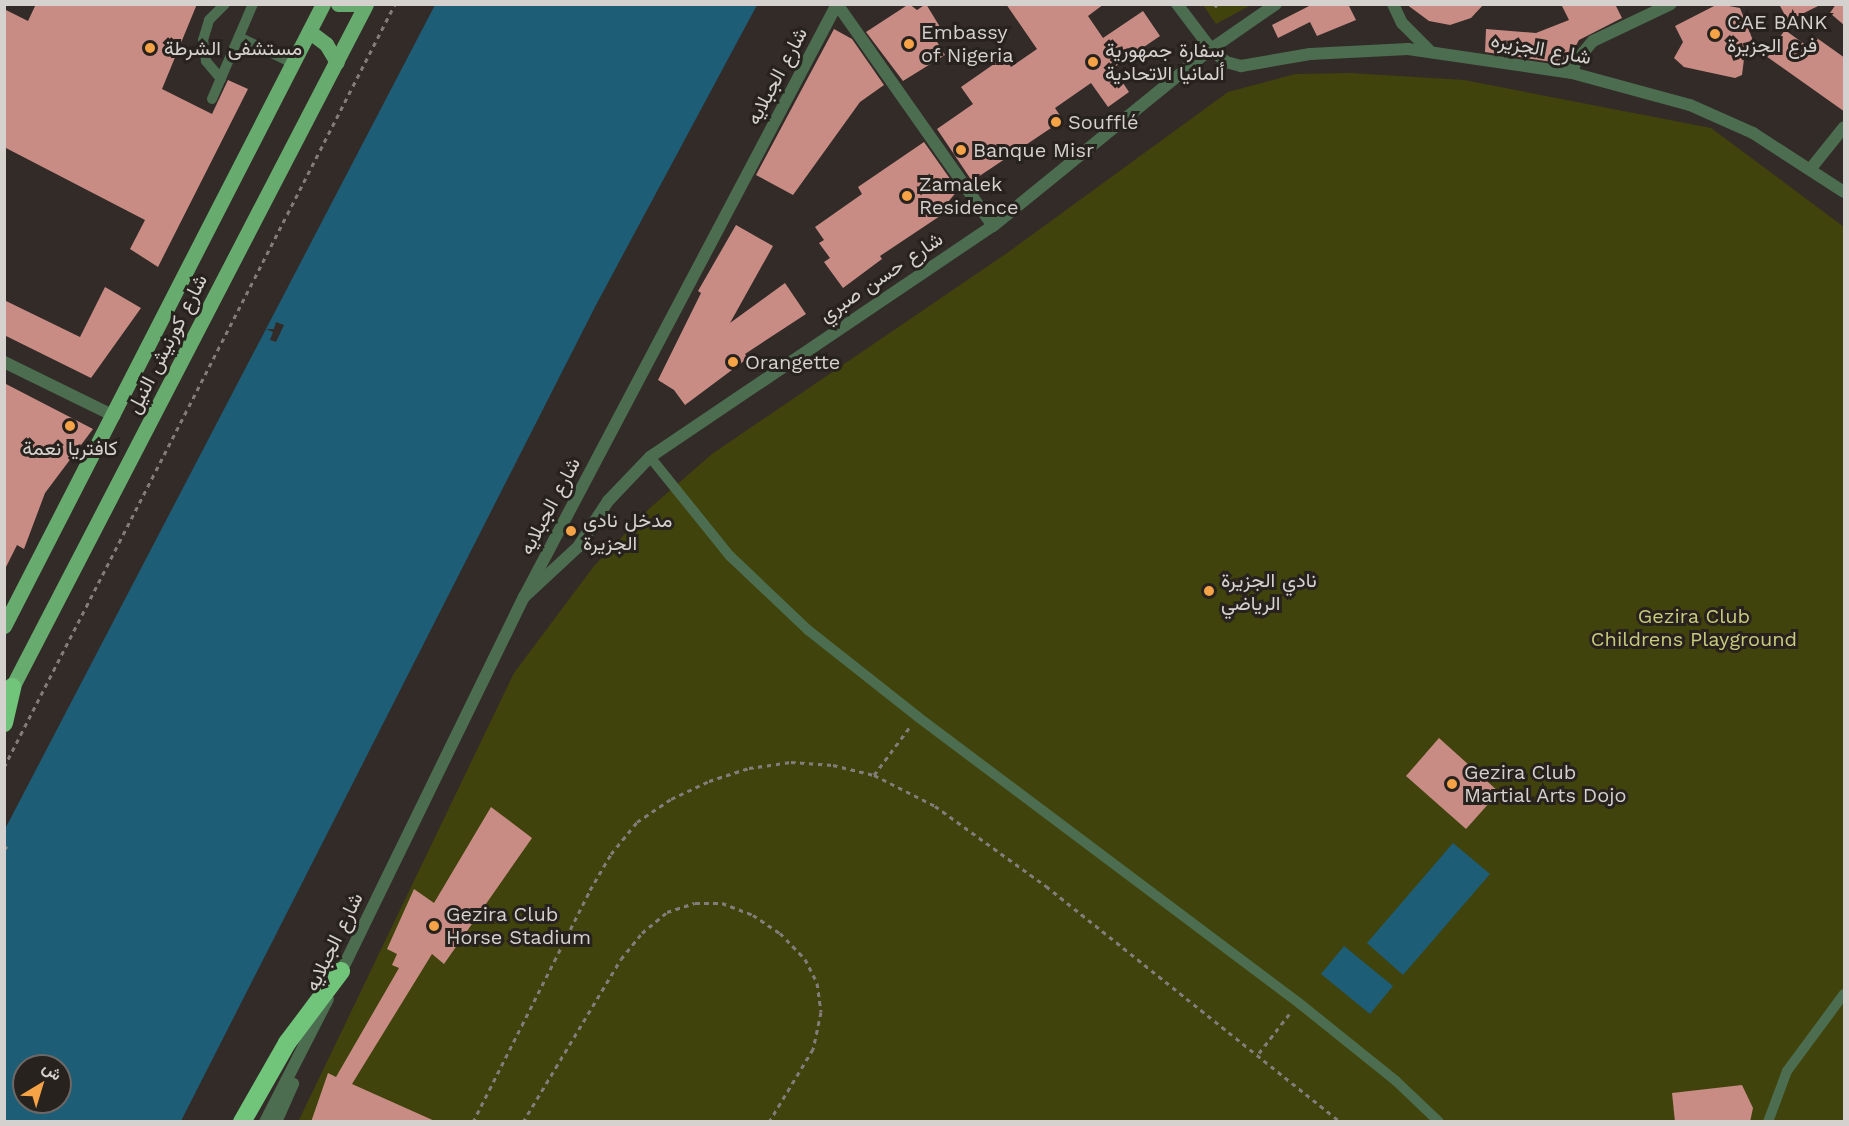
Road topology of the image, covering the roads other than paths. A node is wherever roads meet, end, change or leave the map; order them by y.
1 (225, 4) edge
2 (253, 4) edge
3 (323, 4) edge
4 (338, 4) edge
5 (362, 4) edge
6 (366, 4) edge
7 (837, 4) edge
8 (1177, 4) edge
9 (1276, 4) edge
10 (1393, 4) edge
11 (1671, 4) edge
12 (310, 32) junction
13 (239, 37) junction
14 (1211, 49) junction
15 (1429, 50) junction
16 (337, 62) junction
17 (294, 64) junction
18 (1572, 73) junction
19 (221, 79) junction
20 (212, 99) dead end
21 (1845, 127) edge
22 (1812, 168) junction
23 (1845, 192) edge
24 (993, 226) junction
25 (4, 362) edge
26 (114, 416) junction
27 (650, 457) junction
28 (524, 597) junction
29 (4, 626) edge
30 (8, 695) edge
31 (4, 723) edge
32 (341, 971) junction
33 (1845, 994) edge
34 (311, 1033) junction
35 (242, 1122) edge
36 (265, 1122) edge
37 (276, 1122) edge
38 (1440, 1122) edge
39 (1768, 1122) edge

1 - 19 lane
2 - 13 lane
3 - 12 main road, شارع كورنيش النيل
4 - 5 main road
6 - 16 main road, شارع كورنيش النيل
7 - 24 street
7 - 28 street, شارع الجبلايه
8 - 14 street
9 - 14 street, شارع حسن صبري
10 - 15 street
11 - 18 street
12 - 16 main road
12 - 17 main road, شارع كورنيش النيل
13 - 17 lane
13 - 19 lane
14 - 15 street, شارع الجزيره
14 - 24 street, شارع حسن صبري
15 - 18 street, شارع الجزيره
16 - 30 main road, شارع كورنيش النيل
17 - 26 main road, شارع كورنيش النيل
18 - 22 street, شارع الجزيره
19 - 20 lane
21 - 22 street
22 - 23 street, شارع الجزيره
24 - 27 street, شارع حسن صبري
25 - 26 street
26 - 29 main road, شارع كورنيش النيل
27 - 28 street, شارع حسن صبري
27 - 38 lane
28 - 32 street, شارع الجبلايه
30 - 31 highway
32 - 34 street, شارع الجبلايه
32 - 35 highway
33 - 39 lane
34 - 36 street, شارع الجبلايه
34 - 37 street, شارع الجبلايه

